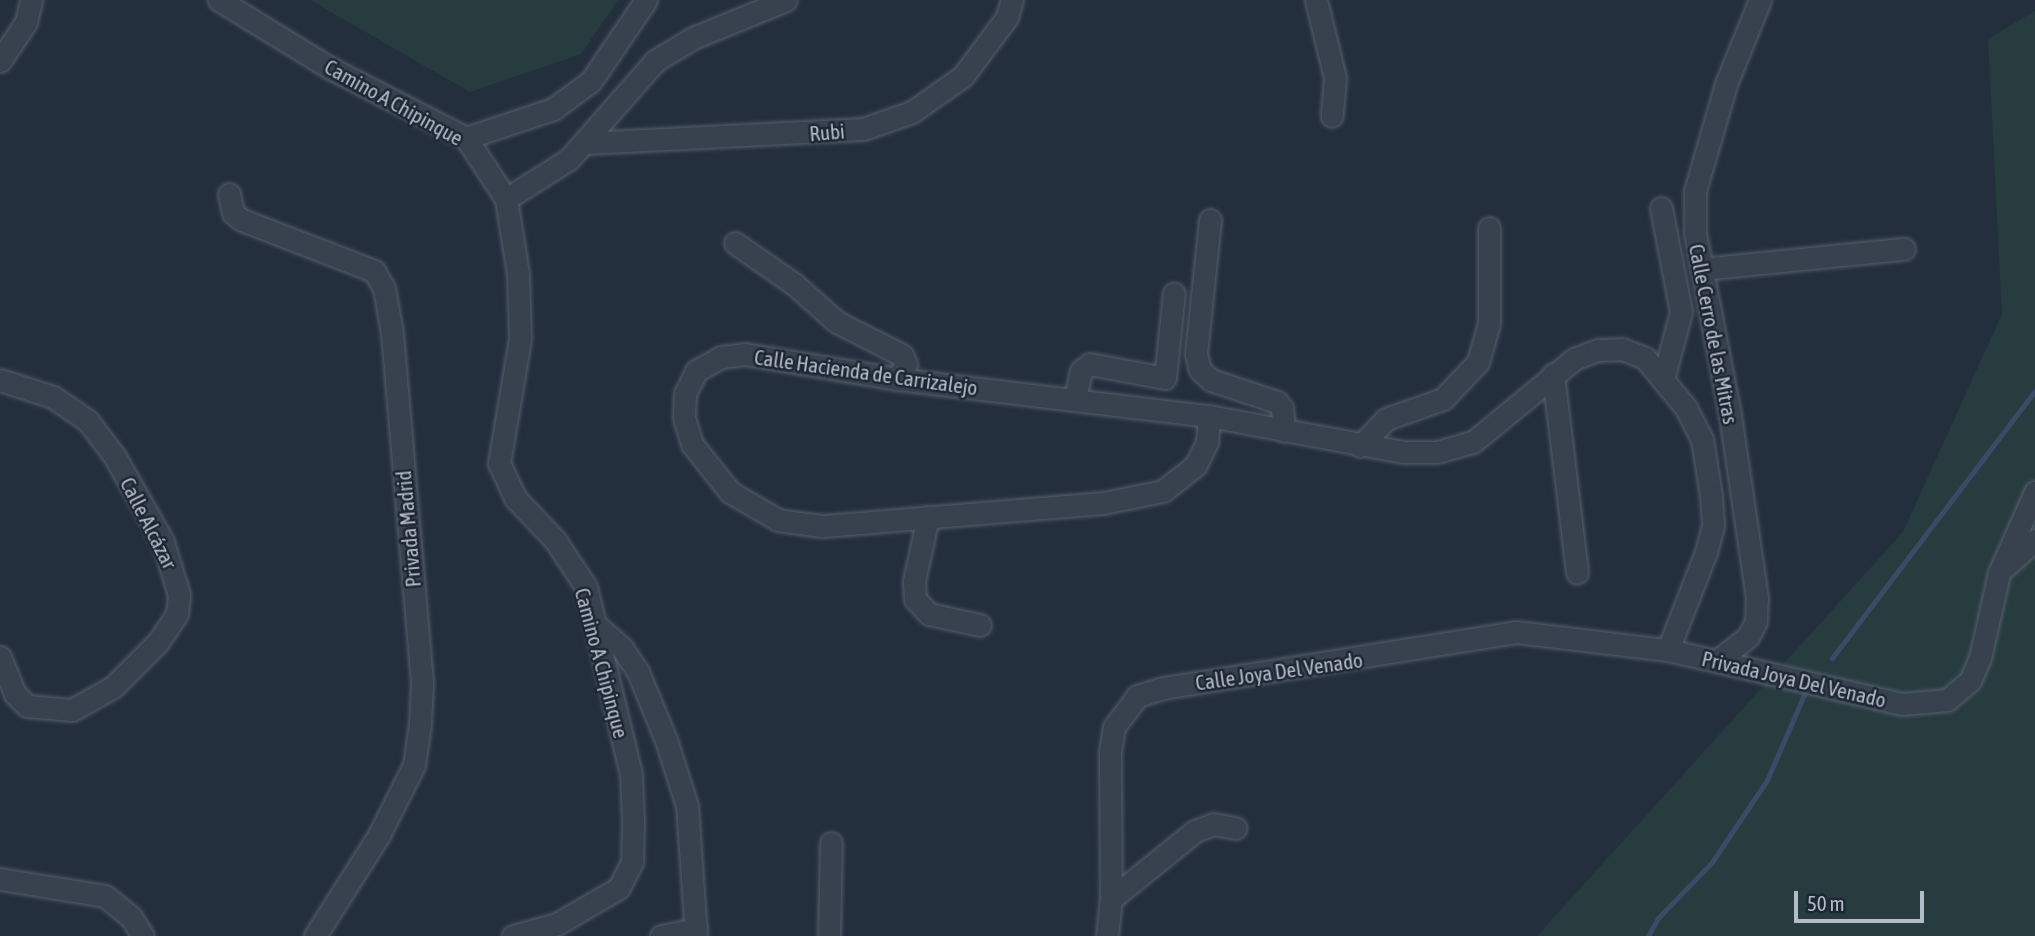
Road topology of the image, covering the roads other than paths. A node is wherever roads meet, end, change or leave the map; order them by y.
1 (32, 0) edge
2 (219, 0) edge
3 (646, 0) edge
4 (786, 0) edge
5 (1012, 0) edge
6 (1316, 0) edge
7 (1760, 0) edge
8 (0, 61) edge
9 (1332, 116) dead end
10 (466, 138) junction
11 (586, 143) junction
12 (229, 194) dead end
13 (506, 199) junction
14 (1661, 208) dead end
15 (1210, 219) dead end
16 (1489, 228) dead end
17 (735, 243) dead end
18 (1904, 249) dead end
19 (1702, 269) junction
20 (1174, 293) dead end
21 (1553, 374) junction
22 (897, 379) junction
23 (1663, 379) junction
24 (0, 380) edge
25 (1075, 399) junction
26 (1209, 416) junction
27 (1284, 431) junction
28 (1360, 446) junction
29 (2035, 492) edge
30 (928, 517) junction
31 (2035, 540) edge
32 (1577, 573) dead end
33 (1999, 573) junction
34 (980, 625) dead end
35 (597, 626) junction
36 (1668, 649) junction
37 (0, 657) edge
38 (1717, 661) junction
39 (1236, 828) dead end
40 (831, 843) dead end
41 (0, 879) edge
42 (1111, 899) junction
43 (696, 933) edge
44 (143, 936) edge
45 (315, 936) edge
46 (513, 936) edge
47 (662, 936) edge
48 (828, 936) edge
49 (1107, 936) edge

1 - 8 street
2 - 10 street, Camino A Chipinque
3 - 10 street
4 - 11 street
5 - 11 street, Rubi
6 - 9 street
7 - 19 street, Calle Cerro de las Mitras
10 - 13 street, Camino A Chipinque
11 - 13 street
12 - 45 street, Privada Madrid
13 - 35 street, Camino A Chipinque
14 - 23 street
15 - 27 street
16 - 28 street
17 - 22 street
18 - 19 street
19 - 38 street, Calle Cerro de las Mitras
20 - 25 street
21 - 23 street, Calle Hacienda de Carrizalejo
21 - 28 street, Calle Hacienda de Carrizalejo
21 - 32 street
22 - 25 street, Calle Hacienda de Carrizalejo
22 - 30 street, Calle Hacienda de Carrizalejo
23 - 36 street, Calle Hacienda de Carrizalejo
24 - 37 street, Calle Alcázar
25 - 26 street, Calle Hacienda de Carrizalejo
26 - 27 street, Calle Hacienda de Carrizalejo
26 - 30 street, Calle Hacienda de Carrizalejo
27 - 28 street, Calle Hacienda de Carrizalejo
29 - 33 street
30 - 34 street
31 - 33 street
33 - 38 street, Privada Joya Del Venado
35 - 43 street
35 - 46 street, Camino A Chipinque
36 - 38 street, Privada Joya Del Venado
36 - 42 street, Calle Joya Del Venado
39 - 42 street
40 - 48 street
41 - 44 street
42 - 49 street, Calle Joya Del Venado
43 - 47 street

